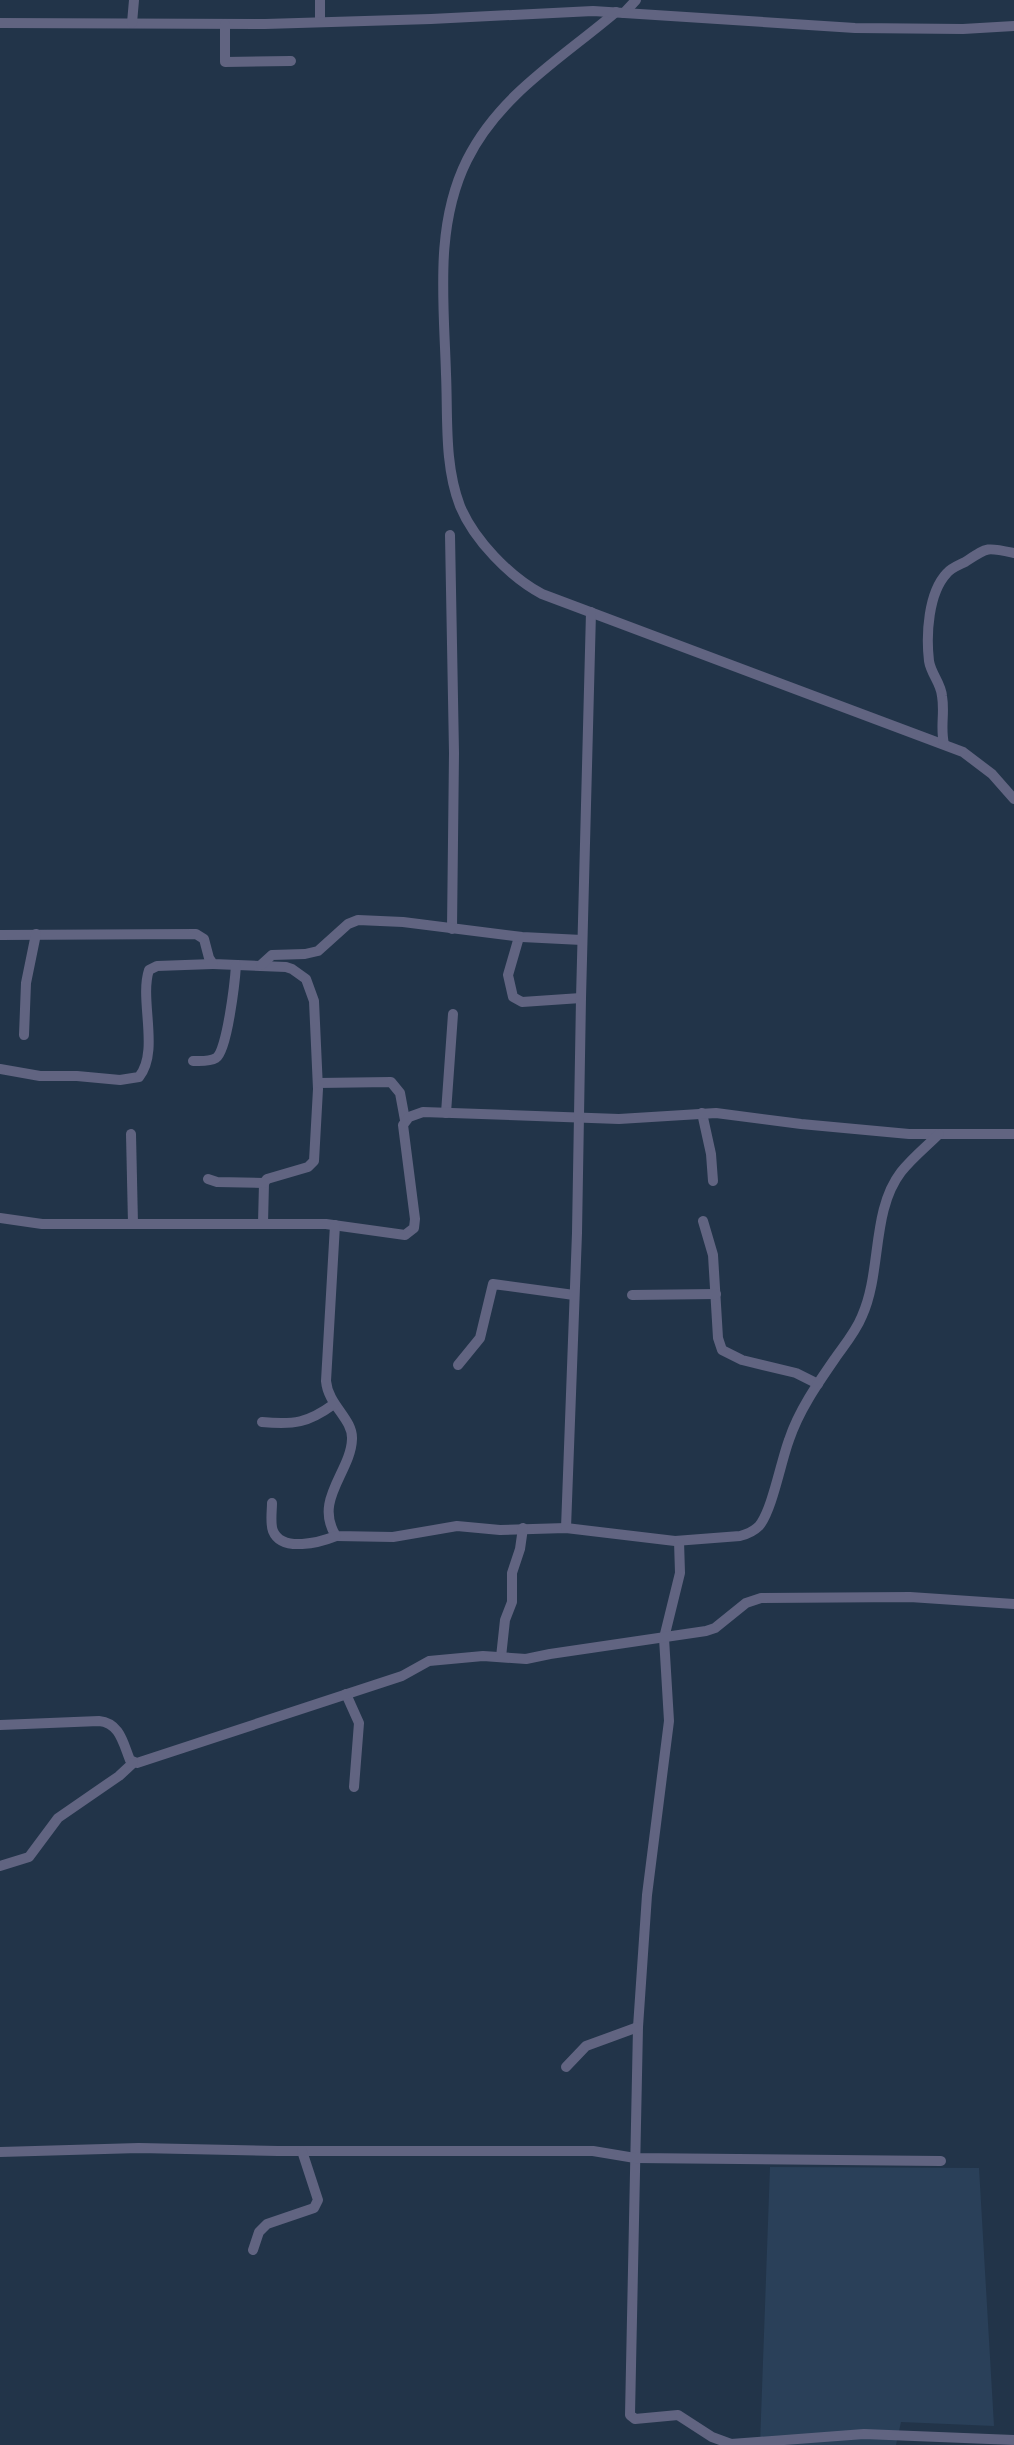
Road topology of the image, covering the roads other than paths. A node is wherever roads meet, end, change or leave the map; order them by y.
1 (134, 0) edge
2 (320, 0) edge
3 (636, 0) edge
4 (620, 13) junction
5 (320, 22) junction
6 (0, 23) edge
7 (132, 23) junction
8 (225, 24) junction
9 (1014, 26) edge
10 (291, 61) dead end
11 (450, 535) dead end
12 (1014, 553) edge
13 (591, 612) junction
14 (944, 744) junction
15 (1014, 799) edge
16 (452, 929) junction
17 (36, 934) junction
18 (0, 935) edge
19 (519, 937) junction
20 (582, 940) junction
21 (213, 964) junction
22 (236, 965) junction
23 (261, 965) junction
24 (581, 998) junction
25 (453, 1014) dead end
26 (24, 1035) dead end
27 (193, 1061) dead end
28 (0, 1069) edge
29 (318, 1083) junction
30 (446, 1113) junction
31 (702, 1113) junction
32 (579, 1118) junction
33 (405, 1120) junction
34 (131, 1134) dead end
35 (939, 1134) junction
36 (1014, 1135) edge
37 (208, 1179) dead end
38 (713, 1181) dead end
39 (264, 1183) junction
40 (0, 1218) edge
41 (702, 1221) dead end
42 (263, 1223) junction
43 (133, 1224) junction
44 (335, 1225) junction
45 (632, 1294) dead end
46 (716, 1294) junction
47 (574, 1295) junction
48 (458, 1365) dead end
49 (818, 1384) junction
50 (334, 1404) junction
51 (262, 1422) dead end
52 (272, 1503) dead end
53 (523, 1528) junction
54 (566, 1528) junction
55 (336, 1536) junction
56 (679, 1541) junction
57 (1014, 1604) edge
58 (664, 1637) junction
59 (501, 1657) junction
60 (346, 1694) junction
61 (0, 1725) edge
62 (133, 1763) junction
63 (354, 1787) dead end
64 (0, 1866) edge
65 (638, 2027) junction
66 (566, 2067) dead end
67 (306, 2150) junction
68 (0, 2152) edge
69 (635, 2158) junction
70 (941, 2161) dead end
71 (253, 2250) dead end
72 (1014, 2440) edge

1 - 7 street
2 - 5 street
3 - 4 street
4 - 5 street
4 - 9 street
4 - 13 street
5 - 8 street
6 - 7 street
7 - 8 street
8 - 10 street
11 - 16 street
12 - 14 street
13 - 14 street
13 - 20 street
14 - 15 street
16 - 19 street
16 - 23 street
17 - 18 street
17 - 21 street
17 - 26 street
19 - 20 street
19 - 24 street
20 - 24 street
21 - 22 street
21 - 28 street
22 - 23 street
22 - 27 street
23 - 29 street
24 - 32 street
25 - 30 street
29 - 33 street
29 - 39 street
30 - 32 street
30 - 33 street
31 - 32 street
31 - 35 street
31 - 38 street
32 - 47 street
33 - 44 street
34 - 43 street
35 - 36 street
35 - 49 street
37 - 39 street
39 - 42 street
40 - 43 street
41 - 46 street
42 - 43 street
42 - 44 street
44 - 50 street
45 - 46 street
46 - 49 street
47 - 48 street
47 - 54 street
49 - 56 street
50 - 51 street
50 - 55 street
52 - 55 street
53 - 54 street
53 - 55 street
53 - 59 street
54 - 56 street
56 - 58 street
57 - 58 street
58 - 59 street
58 - 65 street
59 - 60 street
60 - 62 street
60 - 63 street
61 - 62 street
62 - 64 street
65 - 66 street
65 - 69 street
67 - 68 street
67 - 69 street
67 - 71 street
69 - 70 street
69 - 72 street

